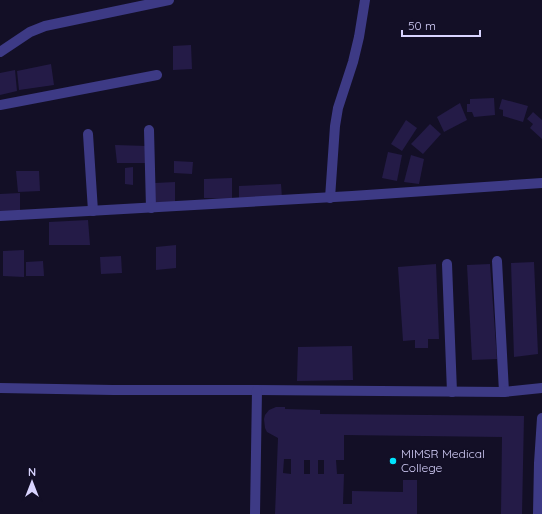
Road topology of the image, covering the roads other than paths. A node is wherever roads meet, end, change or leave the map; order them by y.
1 (169, 0) edge
2 (366, 0) edge
3 (0, 52) edge
4 (157, 75) dead end
5 (0, 105) edge
6 (149, 130) dead end
7 (88, 134) dead end
8 (542, 183) edge
9 (330, 198) junction
10 (151, 208) junction
11 (93, 211) junction
12 (0, 216) edge
13 (497, 261) dead end
14 (447, 264) dead end
15 (0, 388) edge
16 (542, 388) edge
17 (257, 390) junction
18 (452, 392) junction
19 (504, 392) junction
20 (542, 418) edge
21 (540, 463) edge
22 (255, 514) edge
23 (538, 514) edge

1 - 3 street
2 - 9 street
4 - 5 street
6 - 10 street
7 - 11 street
8 - 9 street
9 - 10 street
10 - 11 street
11 - 12 street
13 - 19 street
14 - 18 street
15 - 17 street
16 - 19 street
17 - 18 street
17 - 22 street
18 - 19 street
20 - 21 street
21 - 23 street

